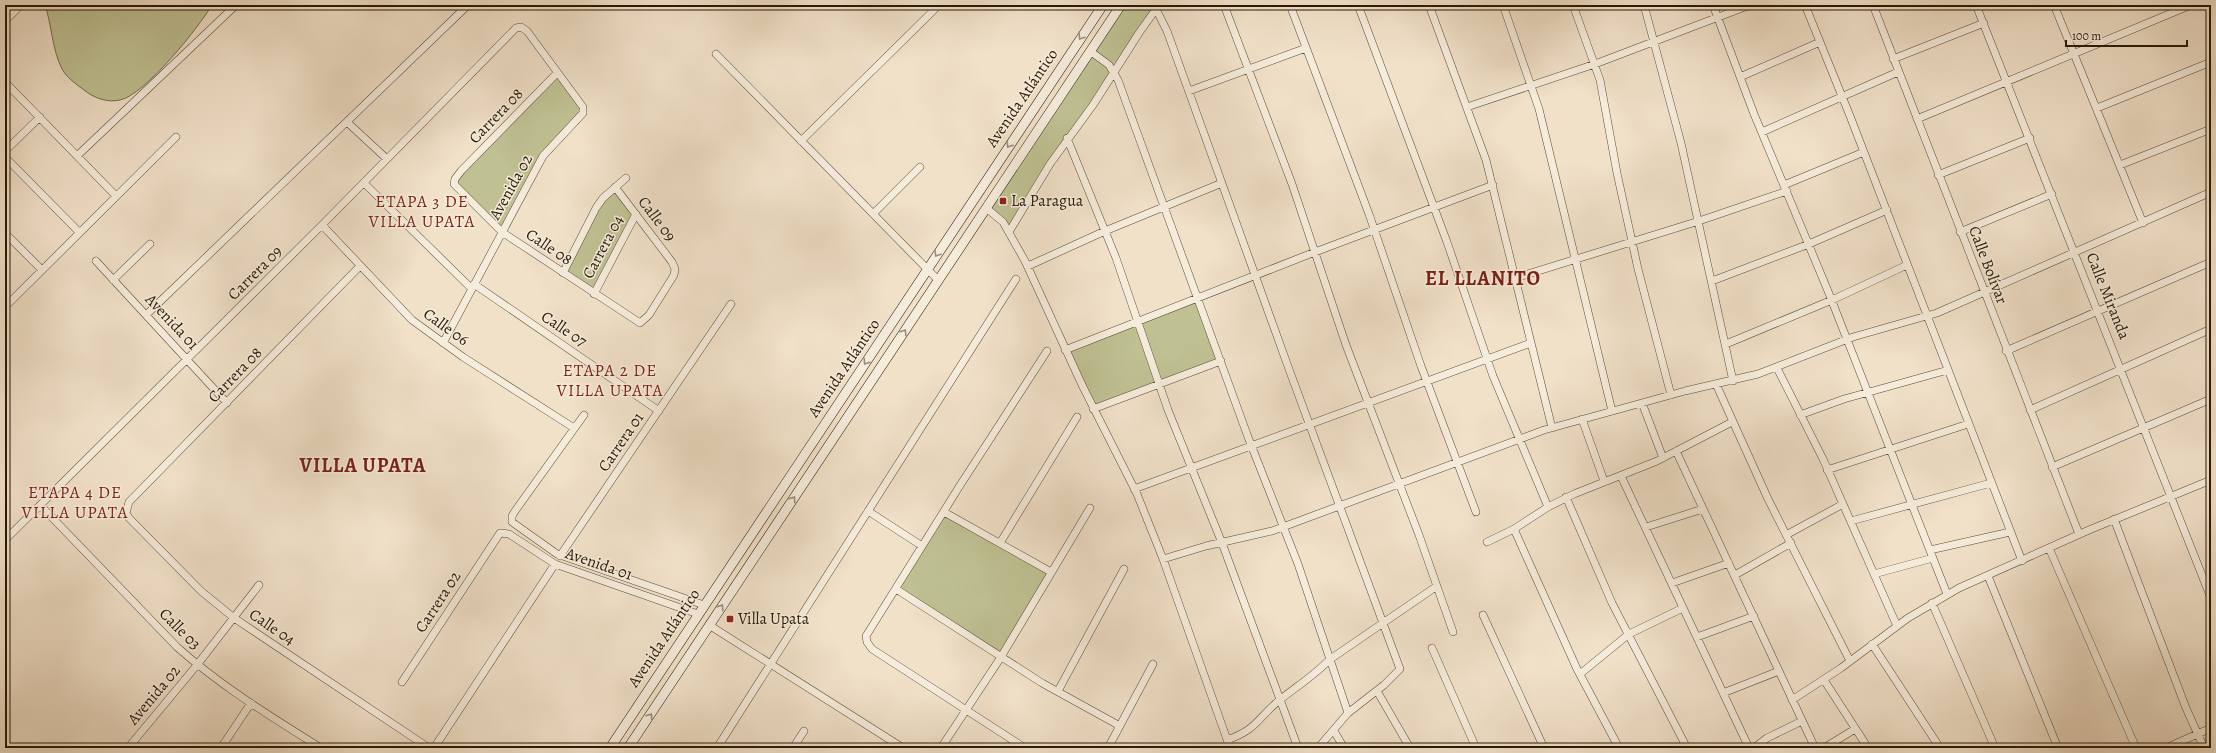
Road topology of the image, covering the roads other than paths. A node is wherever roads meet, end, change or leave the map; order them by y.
1 (21, 5) edge
2 (236, 5) edge
3 (468, 5) edge
4 (939, 5) edge
5 (1103, 5) edge
6 (1121, 5) edge
7 (1224, 5) edge
8 (1290, 5) edge
9 (1358, 5) edge
10 (1429, 5) edge
11 (1503, 5) edge
12 (1574, 5) edge
13 (1644, 5) edge
14 (1713, 5) edge
15 (1750, 5) edge
16 (1805, 5) edge
17 (1872, 5) edge
18 (1976, 5) edge
19 (2054, 5) edge
20 (2191, 5) edge
21 (1157, 6) edge
22 (1718, 17) junction
23 (5, 21) edge
24 (1984, 23) junction
25 (1655, 42) junction
26 (1820, 42) junction
27 (1306, 48) junction
28 (1090, 51) junction
29 (2073, 53) junction
30 (716, 54) dead end
31 (1893, 58) junction
32 (2211, 62) edge
33 (1595, 64) junction
34 (1247, 69) junction
35 (1114, 72) junction
36 (1898, 72) junction
37 (558, 73) junction
38 (1740, 77) junction
39 (2007, 80) junction
40 (5, 82) edge
41 (1532, 86) junction
42 (1189, 91) junction
43 (1843, 98) junction
44 (1467, 107) junction
45 (2097, 108) junction
46 (40, 118) junction
47 (1916, 120) junction
48 (347, 122) junction
49 (2211, 129) edge
50 (1762, 132) junction
51 (176, 137) dead end
52 (1068, 138) junction
53 (2030, 138) junction
54 (801, 141) junction
55 (5, 151) edge
56 (1864, 152) junction
57 (77, 156) junction
58 (5, 157) edge
59 (387, 159) junction
60 (2120, 165) junction
61 (920, 167) dead end
62 (1938, 175) junction
63 (626, 178) dead end
64 (455, 179) joint
65 (364, 183) junction
66 (1222, 183) junction
67 (1493, 185) junction
68 (615, 187) junction
69 (1786, 188) junction
70 (2211, 192) edge
71 (2052, 194) junction
72 (116, 196) junction
73 (1164, 207) junction
74 (1433, 207) junction
75 (986, 208) junction
76 (1887, 210) junction
77 (636, 214) junction
78 (873, 214) junction
79 (1699, 221) junction
80 (2143, 223) junction
81 (322, 225) junction
82 (1374, 230) junction
83 (1105, 231) junction
84 (79, 232) junction
85 (502, 232) junction
86 (1009, 232) junction
87 (1960, 232) junction
88 (5, 233) edge
89 (1632, 241) junction
90 (150, 244) dead end
91 (1809, 244) junction
92 (1315, 252) junction
93 (2075, 252) junction
94 (1574, 260) junction
95 (96, 261) dead end
96 (2211, 262) edge
97 (1907, 264) junction
98 (360, 266) junction
99 (1028, 266) junction
100 (927, 269) junction
101 (42, 270) junction
102 (563, 273) junction
103 (1256, 276) junction
104 (1515, 278) junction
105 (1016, 279) dead end
106 (113, 280) junction
107 (938, 280) junction
108 (1712, 281) junction
109 (473, 286) junction
110 (1983, 293) junction
111 (594, 294) junction
112 (1198, 299) junction
113 (1832, 300) junction
114 (730, 304) dead end
115 (5, 307) edge
116 (2098, 310) junction
117 (146, 315) junction
118 (1928, 316) junction
119 (1139, 321) junction
120 (643, 322) joint
121 (2211, 329) edge
122 (1847, 340) junction
123 (443, 343) junction
124 (1531, 343) junction
125 (1726, 344) junction
126 (1065, 350) junction
127 (1047, 352) dead end
128 (2006, 352) junction
129 (1487, 358) junction
130 (187, 359) junction
131 (1220, 361) junction
132 (1777, 368) junction
133 (2122, 369) junction
134 (1948, 370) junction
135 (1426, 381) junction
136 (1733, 381) junction
137 (1160, 383) junction
138 (1716, 384) junction
139 (1868, 392) junction
140 (1671, 395) junction
141 (2211, 399) edge
142 (227, 402) junction
143 (1368, 403) junction
144 (1642, 403) junction
145 (1093, 409) junction
146 (2030, 410) junction
147 (659, 411) junction
148 (1612, 411) junction
149 (584, 415) dead end
150 (1800, 415) junction
151 (1077, 417) dead end
152 (1582, 419) junction
153 (1732, 422) junction
154 (1309, 424) junction
155 (1968, 424) junction
156 (2145, 427) junction
157 (574, 428) junction
158 (1552, 428) junction
159 (1518, 438) junction
160 (1251, 446) junction
161 (1890, 447) junction
162 (1676, 452) junction
163 (1663, 458) junction
164 (1456, 462) junction
165 (1191, 467) junction
166 (2052, 467) junction
167 (1828, 470) junction
168 (1621, 476) junction
169 (2211, 480) edge
170 (1604, 482) junction
171 (1991, 483) junction
172 (1399, 484) junction
173 (1134, 489) junction
174 (2172, 495) junction
175 (1566, 497) junction
176 (129, 502) joint
177 (1843, 504) junction
178 (1912, 504) junction
179 (40, 506) junction
180 (1340, 506) junction
181 (1548, 506) junction
182 (1090, 508) dead end
183 (1703, 509) junction
184 (868, 511) junction
185 (944, 512) junction
186 (1476, 512) dead end
187 (2114, 519) junction
188 (1851, 521) junction
189 (1283, 527) junction
190 (1646, 527) junction
191 (1514, 529) junction
192 (2010, 532) junction
193 (2079, 534) junction
194 (1786, 535) junction
195 (497, 537) joint
196 (5, 540) edge
197 (1487, 542) dead end
198 (1000, 543) junction
199 (1222, 543) junction
200 (1791, 543) junction
201 (922, 546) junction
202 (2049, 548) junction
203 (1930, 550) junction
204 (560, 556) junction
205 (1933, 558) junction
206 (1163, 559) junction
207 (2022, 561) junction
208 (1728, 563) junction
209 (555, 564) junction
210 (1124, 569) dead end
211 (1050, 572) junction
212 (1874, 574) junction
213 (1734, 575) junction
214 (1988, 576) junction
215 (1672, 583) junction
216 (260, 585) dead end
217 (1437, 586) junction
218 (896, 589) junction
219 (1947, 594) junction
220 (2211, 598) edge
221 (1932, 603) junction
222 (704, 605) junction
223 (1683, 608) junction
224 (698, 614) junction
225 (1483, 615) dead end
226 (1754, 616) junction
227 (234, 618) junction
228 (1383, 623) junction
229 (709, 625) junction
230 (1897, 626) junction
231 (1453, 632) dead end
232 (1629, 634) junction
233 (1697, 638) junction
234 (1872, 644) junction
235 (1432, 648) dead end
236 (1001, 656) junction
237 (1330, 660) junction
238 (1850, 661) junction
239 (771, 663) junction
240 (1153, 664) dead end
241 (197, 665) junction
242 (1779, 671) junction
243 (1580, 674) junction
244 (1824, 680) junction
245 (402, 682) dead end
246 (1058, 691) junction
247 (1377, 691) junction
248 (1723, 693) junction
249 (1281, 700) junction
250 (1792, 700) junction
251 (250, 703) junction
252 (966, 711) junction
253 (1348, 714) junction
254 (1802, 721) junction
255 (1120, 726) junction
256 (2211, 728) edge
257 (1856, 729) junction
258 (804, 731) dead end
259 (1334, 731) junction
260 (2198, 734) junction
261 (1227, 740) junction
262 (128, 748) edge
263 (221, 748) edge
264 (321, 748) edge
265 (429, 748) edge
266 (434, 748) edge
267 (610, 748) edge
268 (628, 748) edge
269 (717, 748) edge
270 (792, 748) edge
271 (903, 748) edge
272 (941, 748) edge
273 (1025, 748) edge
274 (1108, 748) edge
275 (1230, 748) edge
276 (1298, 748) edge
277 (1318, 748) edge
278 (1344, 748) edge
279 (1410, 748) edge
280 (1476, 748) edge
281 (1544, 748) edge
282 (1619, 748) edge
283 (1687, 748) edge
284 (1748, 748) edge
285 (1754, 748) edge
286 (1815, 748) edge
287 (1824, 748) edge
288 (1868, 748) edge
289 (1940, 748) edge
290 (1995, 748) edge
291 (2058, 748) edge
292 (2136, 748) edge
293 (2166, 748) edge
294 (2204, 748) edge

1 - 23 street
2 - 57 street
3 - 48 street
4 - 54 street
5 -> 100 street, Avenida Atlántico
6 - 28 street, Avenida Atlántico
7 - 34 street
8 - 27 street
9 - 74 street
10 - 44 street
11 - 41 street
12 - 33 street
13 - 25 street
14 - 22 street
15 - 22 street
16 - 26 street
17 - 31 street, Calle Bolívar
18 - 24 street, Calle Miranda
19 - 29 street
20 - 29 street
21 - 35 street
21 - 42 street
22 - 25 street
22 - 38 street
24 - 31 street
24 - 39 street, Calle Miranda
25 - 33 street
25 - 79 street
26 - 38 street
26 - 43 street
27 - 34 street
27 - 82 street
28 - 35 street
28 - 75 street, Avenida Atlántico
29 - 39 street
29 - 45 street
30 - 54 street
31 - 36 street, Calle Bolívar
32 - 45 street
33 - 41 street
33 - 89 street
34 - 42 street
34 - 92 street
35 - 52 street
35 - 73 street
36 - 43 street
36 - 47 street, Calle Bolívar
37 - 59 street, Carrera 09
37 - 64 street, Carrera 08
37 - 85 street, Avenida 02
38 - 50 street
39 - 47 street
39 - 53 street, Calle Miranda
40 - 46 street
41 - 44 street
41 - 94 street
42 - 66 street
43 - 50 street
43 - 56 street
44 - 67 street
45 - 60 street
46 - 55 street
46 - 57 street
47 - 62 street, Calle Bolívar
48 - 59 street
48 - 117 street
49 - 60 street
50 - 69 street
51 - 72 street
52 - 83 street
52 - 86 street
53 - 62 street
53 - 71 street, Calle Miranda
54 - 78 street
56 - 69 street
56 - 76 street
57 - 72 street
58 - 84 street
59 - 65 street, Carrera 09
60 - 80 street
61 - 78 street
62 - 87 street, Calle Bolívar
63 - 68 street
64 - 85 street, Calle 08
65 - 81 street, Carrera 09
65 - 109 street, Calle 07
66 - 73 street
66 - 103 street
67 - 74 street
67 - 104 street
68 - 77 street, Calle 09
68 - 102 street
69 - 79 street
69 - 91 street
70 - 80 street
71 - 87 street
71 - 93 street, Calle Miranda
72 - 84 street
73 - 83 street
73 - 112 street
74 - 82 street
74 - 129 street
75 - 86 street
75 - 107 street, Avenida Atlántico
76 - 91 street
76 - 97 street
77 - 111 street, Carrera 04
77 - 120 street, Calle 09
78 - 100 street
79 - 89 street
79 - 108 street
80 - 93 street
81 - 98 street, Calle 06
81 - 130 street, Carrera 09
82 - 92 street
82 - 135 street
83 - 99 street
83 - 119 street
84 - 101 street
85 - 102 street, Calle 08
85 - 109 street, Avenida 02
86 - 99 street
87 - 110 street, Calle Bolívar
88 - 101 street
89 - 94 street
89 - 140 street
90 - 106 street
91 - 108 street
91 - 113 street
92 - 103 street
92 - 143 street
93 - 110 street
93 - 116 street, Calle Miranda
94 - 104 street
94 - 148 street
95 - 106 street, Avenida 01
96 - 116 street
97 - 113 street
97 - 118 street
98 - 123 street, Calle 06
98 - 142 street, Carrera 08
99 - 126 street
100 - 107 street
100 -> 222 street, Avenida Atlántico
101 - 115 street
102 - 111 street, Calle 08
103 - 112 street
103 - 154 street
104 - 124 street
105 - 184 street
106 - 117 street, Avenida 01
229 -> 107 street, Avenida Atlántico
108 - 125 street
109 - 123 street, Avenida 02
109 - 147 street, Calle 07
110 - 118 street
110 - 128 street, Calle Bolívar
111 - 120 street, Calle 08
112 - 119 street
112 - 131 street
113 - 122 street
113 - 125 street
114 - 147 street, Carrera 01
116 - 128 street
116 - 133 street, Calle Miranda
117 - 130 street, Avenida 01
118 - 122 street
118 - 134 street
119 - 126 street
119 - 137 street
121 - 133 street
122 - 132 street
122 - 139 street
123 - 157 street, Calle 06
124 - 129 street
124 - 158 street
125 - 136 street
126 - 145 street
127 - 185 street
128 - 146 street, Calle Bolívar
129 - 135 street
129 - 159 street
130 - 142 street, Avenida 01
130 - 179 street, Carrera 09
131 - 137 street
131 - 160 street
132 - 136 street
132 - 150 street
133 - 146 street
133 - 156 street, Calle Miranda
134 - 139 street
134 - 155 street
135 - 143 street
135 - 164 street
136 - 138 street
137 - 145 street
137 - 165 street
138 - 140 street
138 - 153 street
139 - 150 street
139 - 161 street
140 - 144 street
141 - 156 street
142 - 176 street, Carrera 08
143 - 154 street
143 - 172 street
144 - 148 street
144 - 163 street
145 - 173 street
146 - 166 street, Calle Bolívar
147 - 204 street, Carrera 01
148 - 152 street
149 - 157 street
150 - 167 street
151 - 198 street
152 - 158 street
152 - 170 street
153 - 162 street
153 - 194 street
154 - 160 street
154 - 180 street
155 - 161 street
155 - 171 street
156 - 166 street
156 - 174 street, Calle Miranda
157 - 204 street, Avenida 01
158 - 159 street
159 - 164 street
159 - 181 street
160 - 165 street
160 - 189 street
161 - 167 street
161 - 178 street
162 - 163 street
162 - 183 street
163 - 168 street
164 - 172 street
164 - 186 street
165 - 173 street
165 - 199 street
166 - 193 street, Calle Bolívar
167 - 177 street
168 - 170 street
168 - 190 street
169 - 174 street
170 - 175 street
171 - 178 street
171 - 192 street
172 - 180 street
172 - 217 street
173 - 206 street
174 - 187 street
174 - 220 street, Calle Miranda
175 - 181 street
175 - 232 street
176 - 227 street, Calle 04
177 - 188 street
177 - 194 street
178 - 188 street
178 - 203 street
179 - 196 street, Carrera 09
179 - 241 street, Calle 03
180 - 189 street
180 - 228 street
181 - 191 street
182 - 211 street
183 - 190 street
183 - 208 street
184 - 201 street
184 - 239 street
185 - 198 street
185 - 201 street
187 - 193 street
187 - 260 street
188 - 212 street
189 - 199 street
189 - 237 street
190 - 215 street
191 - 197 street
191 - 243 street
192 - 203 street
192 - 207 street
193 - 202 street
194 - 200 street
195 - 209 street, Avenida 01
195 - 245 street, Carrera 02
198 - 211 street
199 - 206 street
199 - 249 street
200 - 213 street
200 - 238 street
201 - 218 street
202 - 207 street
202 - 292 street
203 - 205 street
204 - 222 street, Avenida 01
205 - 212 street
205 - 219 street
206 - 261 street
207 - 214 street
208 - 213 street
208 - 215 street
209 - 224 street, Avenida 01
209 - 266 street
210 - 246 street
211 - 236 street
212 - 230 street
213 - 226 street
214 - 219 street
214 - 291 street
215 - 223 street
216 - 227 street, Avenida 02
217 - 228 street
217 - 231 street
218 - 236 street
218 - 252 street
219 - 221 street
221 - 230 street
221 - 290 street
222 - 224 street, Avenida Atlántico
223 - 232 street
223 - 233 street
224 - 267 street, Avenida Atlántico
225 - 281 street
226 - 233 street
226 - 242 street
227 - 241 street, Avenida 02
227 - 265 street, Calle 04
228 - 237 street
228 - 247 street
229 - 239 street
268 -> 229 street, Avenida Atlántico
230 - 234 street
232 - 243 street
232 - 283 street
233 - 248 street
234 - 238 street
234 - 289 street
235 - 280 street
236 - 246 street
236 - 252 street
237 - 249 street
237 - 253 street
238 - 244 street
239 - 269 street
239 - 271 street
240 - 255 street
241 - 251 street, Calle 03
241 - 262 street, Avenida 02
242 - 248 street
242 - 250 street
243 - 282 street
244 - 250 street
244 - 257 street
246 - 255 street
247 - 253 street
247 - 279 street
248 - 284 street
249 - 261 street
249 - 276 street
250 - 254 street
251 - 263 street
251 - 264 street, Calle 03
252 - 272 street
252 - 273 street
253 - 259 street
254 - 285 street
254 - 286 street
255 - 274 street
256 - 260 street
257 - 287 street
257 - 288 street
258 - 270 street
259 - 277 street
259 - 278 street
260 - 293 street
260 - 294 street
261 - 275 street

